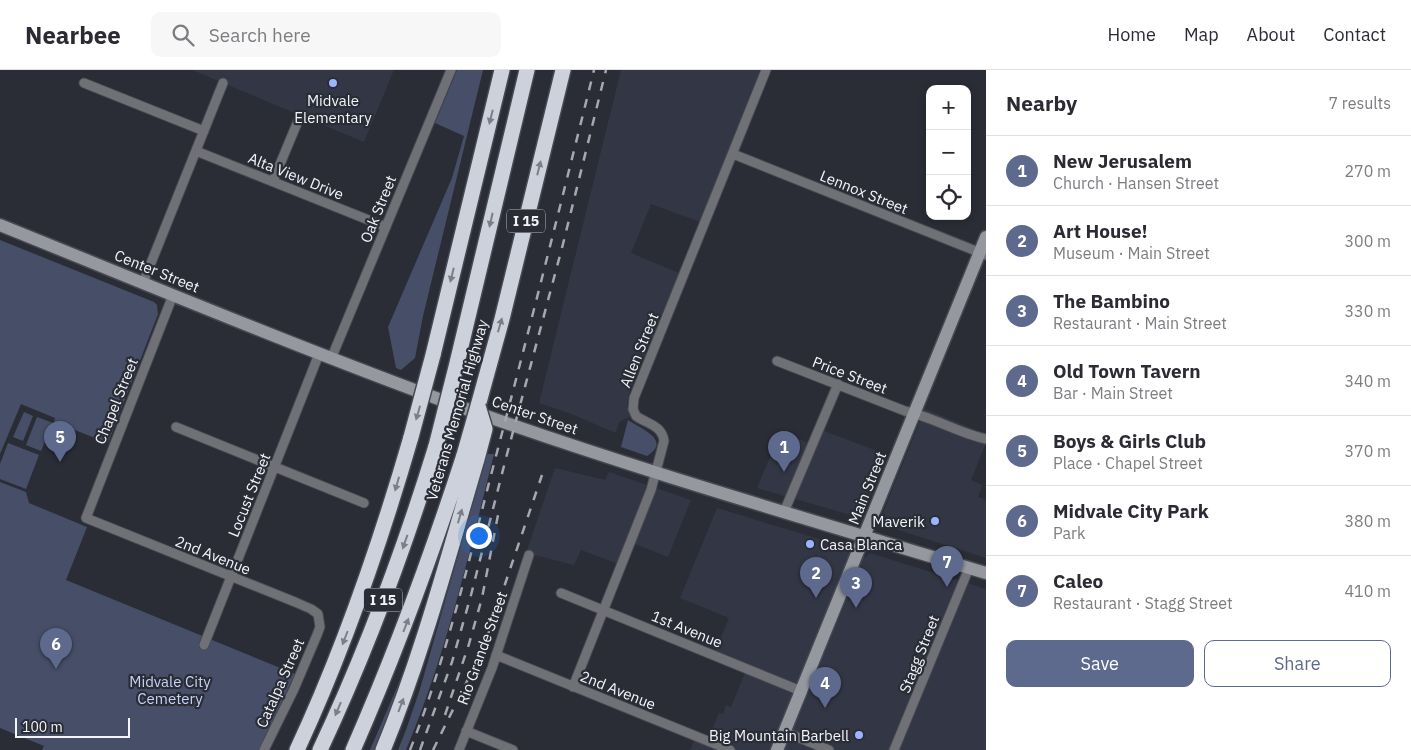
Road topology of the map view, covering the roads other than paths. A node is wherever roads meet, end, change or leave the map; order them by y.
1 (451, 70) edge
2 (502, 70) edge
3 (527, 70) edge
4 (563, 70) edge
5 (766, 70) edge
6 (84, 82) dead end
7 (223, 83) dead end
8 (298, 121) dead end
9 (204, 131) junction
10 (196, 151) junction
11 (733, 154) junction
12 (273, 181) junction
13 (0, 226) edge
14 (386, 227) junction
15 (986, 237) edge
16 (983, 254) edge
17 (143, 283) junction
18 (173, 295) junction
19 (319, 354) junction
20 (331, 360) junction
21 (777, 361) dead end
22 (838, 384) junction
23 (915, 413) junction
24 (176, 427) dead end
25 (986, 439) edge
26 (470, 457) junction
27 (274, 467) junction
28 (656, 473) junction
29 (364, 504) dead end
30 (784, 512) junction
31 (86, 518) joint
32 (865, 536) junction
33 (529, 555) dead end
34 (969, 568) junction
35 (986, 573) edge
36 (231, 577) junction
37 (561, 593) dead end
38 (604, 610) junction
39 (320, 627) joint
40 (204, 645) dead end
41 (496, 655) junction
42 (573, 687) junction
43 (802, 691) junction
44 (466, 731) junction
45 (785, 732) junction
46 (264, 750) edge
47 (297, 750) edge
48 (320, 750) edge
49 (353, 750) edge
50 (383, 750) edge
51 (459, 750) edge
52 (512, 750) edge
53 (730, 750) edge
54 (777, 750) edge
55 (829, 750) edge
56 (894, 750) edge

1 - 14 street, Oak Street
2 -> 47 highway, bridge
3 -> 48 highway, Veterans Memorial Highway / I 15, bridge
26 -> 4 highway, Veterans Memorial Highway / I 15, bridge
5 - 11 street, Allen Street
6 - 9 street
7 - 9 street
8 - 12 street
9 - 10 street
10 - 12 street, Alta View Drive
10 - 17 street
11 - 16 street, Lennox Street
11 - 28 street, Allen Street
12 - 14 street, Alta View Drive
13 - 17 main road, Center Street
14 - 20 street, Oak Street
15 - 16 main road, Main Street
16 - 23 main road, Main Street
17 - 18 main road, Center Street
18 - 19 main road, Center Street
18 - 31 street, Chapel Street
19 - 20 main road, Center Street
19 - 27 street, Locust Street
20 - 28 main road, Center Street
21 - 22 street, Price Street
22 - 23 street, Price Street
22 - 30 street
23 - 25 street, Price Street
23 - 32 main road, Main Street
24 - 27 street
49 -> 26 highway, Veterans Memorial Highway / I 15
50 -> 26 highway
27 - 29 street
27 - 36 street, Locust Street
28 - 30 main road, Center Street
28 - 38 street, Allen Street
30 - 32 main road, Center Street
31 - 36 street, 2nd Avenue
32 - 34 main road, Center Street
32 - 43 main road, Main Street
33 - 41 street, Rio Grande Street
34 - 35 main road, Center Street
34 - 56 street, Stagg Street
36 - 39 street, 2nd Avenue
36 - 40 street, Locust Street
37 - 38 street, 1st Avenue
38 - 42 street, Allen Street
38 - 43 street, 1st Avenue
39 - 46 street, Catalpa Street
41 - 42 street, 2nd Avenue
41 - 44 street, Rio Grande Street
42 - 53 street, 2nd Avenue
43 - 45 main road, Main Street
44 - 51 street, Rio Grande Street
44 - 52 street
45 - 54 main road, Main Street
45 - 55 street

